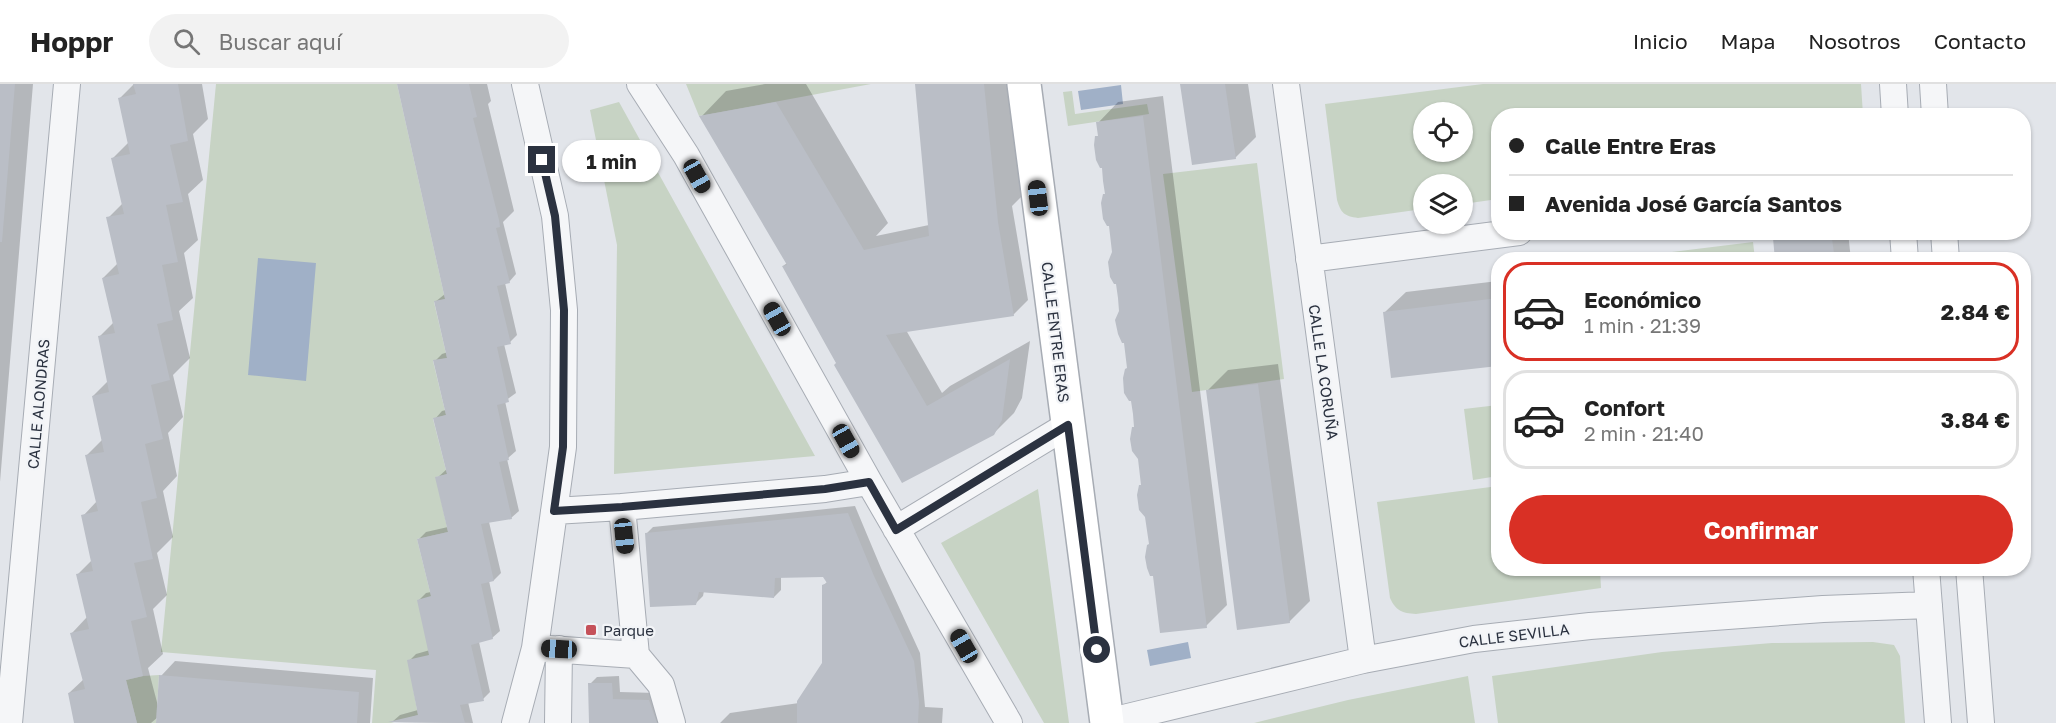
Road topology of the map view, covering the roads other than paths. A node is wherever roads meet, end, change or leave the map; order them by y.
1 (66, 84) edge
2 (525, 84) edge
3 (640, 84) edge
4 (1024, 84) edge
5 (1286, 84) edge
6 (1893, 84) edge
7 (1933, 84) edge
8 (1894, 108) edge
9 (1934, 108) edge
10 (1491, 235) edge
11 (1309, 258) junction
12 (1068, 425) junction
13 (869, 482) junction
14 (622, 507) junction
15 (554, 511) junction
16 (896, 530) junction
17 (1927, 576) edge
18 (1970, 576) edge
19 (1929, 605) junction
20 (547, 648) junction
21 (636, 655) junction
22 (1363, 660) junction
23 (1107, 722) edge
24 (9, 723) edge
25 (515, 723) edge
26 (558, 723) edge
27 (672, 723) edge
28 (1009, 723) edge
29 (1938, 723) edge
30 (1981, 723) edge

1 - 24 street, CALLE ALONDRAS
2 - 15 street
3 - 13 street
4 - 12 street, CALLE ENTRE ERAS
5 - 11 street, CALLE LA CORUÑA
6 - 8 street
7 - 9 street
10 - 11 street
11 - 22 street, CALLE LA CORUÑA
12 - 16 street
12 - 23 street, CALLE ENTRE ERAS
13 - 14 street
13 - 16 street
14 - 15 street
14 - 21 street
15 - 20 street
16 - 28 street
17 - 19 street
18 - 30 street
19 - 22 street, CALLE SEVILLA
19 - 29 street
20 - 21 street
20 - 25 street
20 - 26 street
21 - 27 street
22 - 23 street, CALLE SEVILLA

